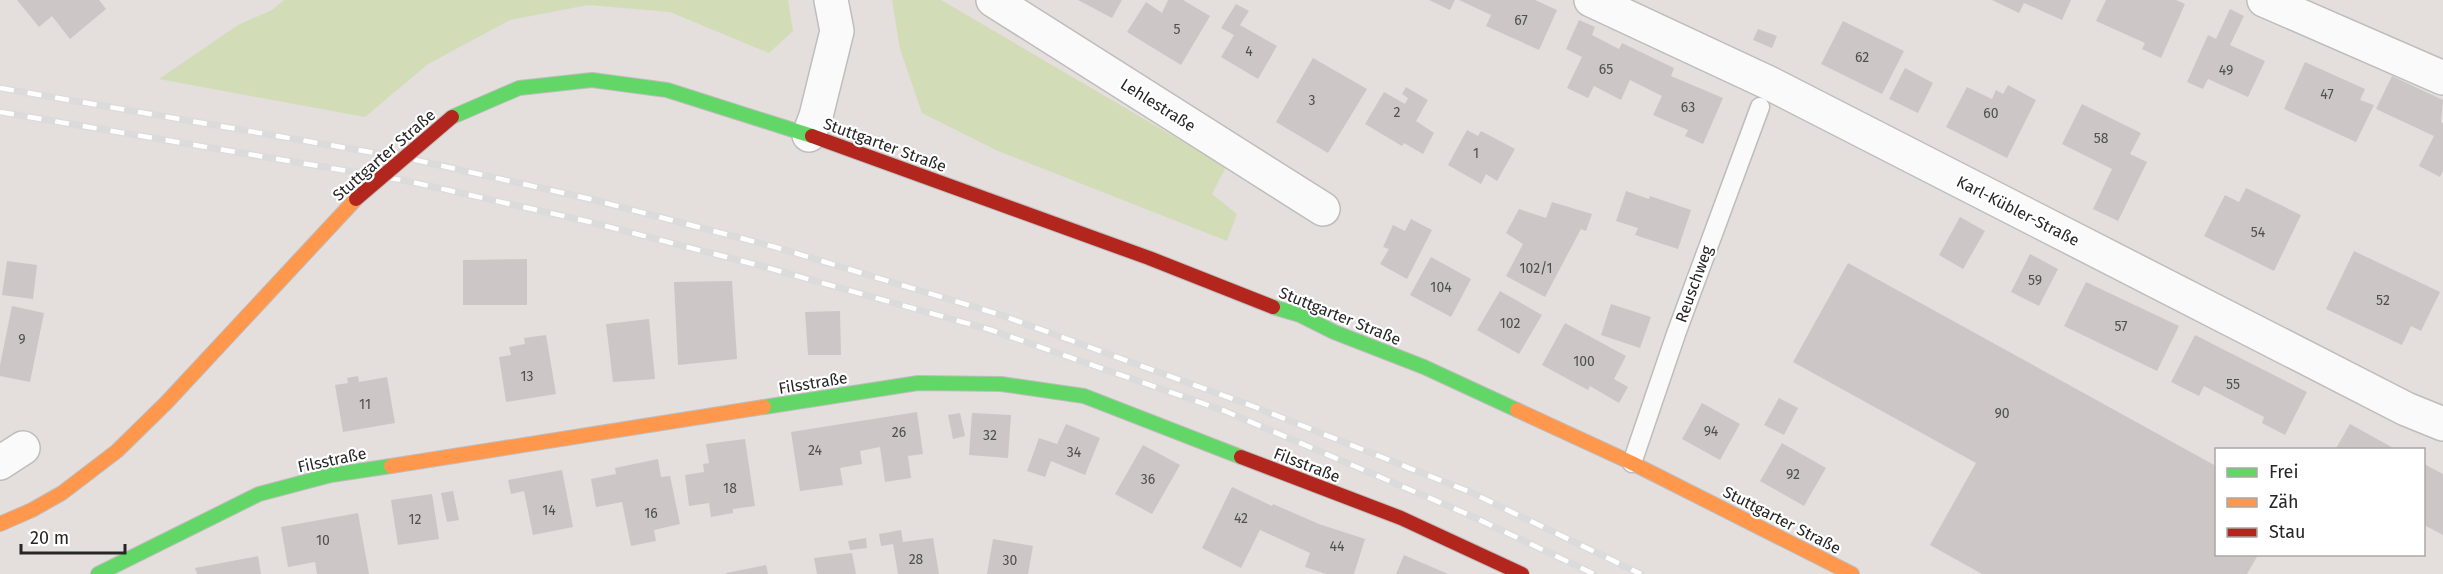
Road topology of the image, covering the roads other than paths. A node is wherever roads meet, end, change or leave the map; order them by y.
1 (831, 0) edge
2 (993, 0) edge
3 (1592, 0) edge
4 (2264, 0) edge
5 (2443, 78) edge
6 (1760, 107) dead end
7 (815, 130) junction
8 (1323, 209) dead end
9 (2443, 424) edge
10 (1632, 463) junction
11 (0, 524) edge
12 (98, 574) edge
13 (1522, 574) edge
14 (1851, 574) edge

1 - 7 street
2 - 8 street, Lehlestraße
3 - 9 street, Karl-Kübler-Straße
4 - 5 street
6 - 10 lane, Reuschweg
7 - 10 main road, Stuttgarter Straße
7 - 11 main road, Stuttgarter Straße, bridge
10 - 14 main road, Stuttgarter Straße
12 - 13 main road, Filsstraße

